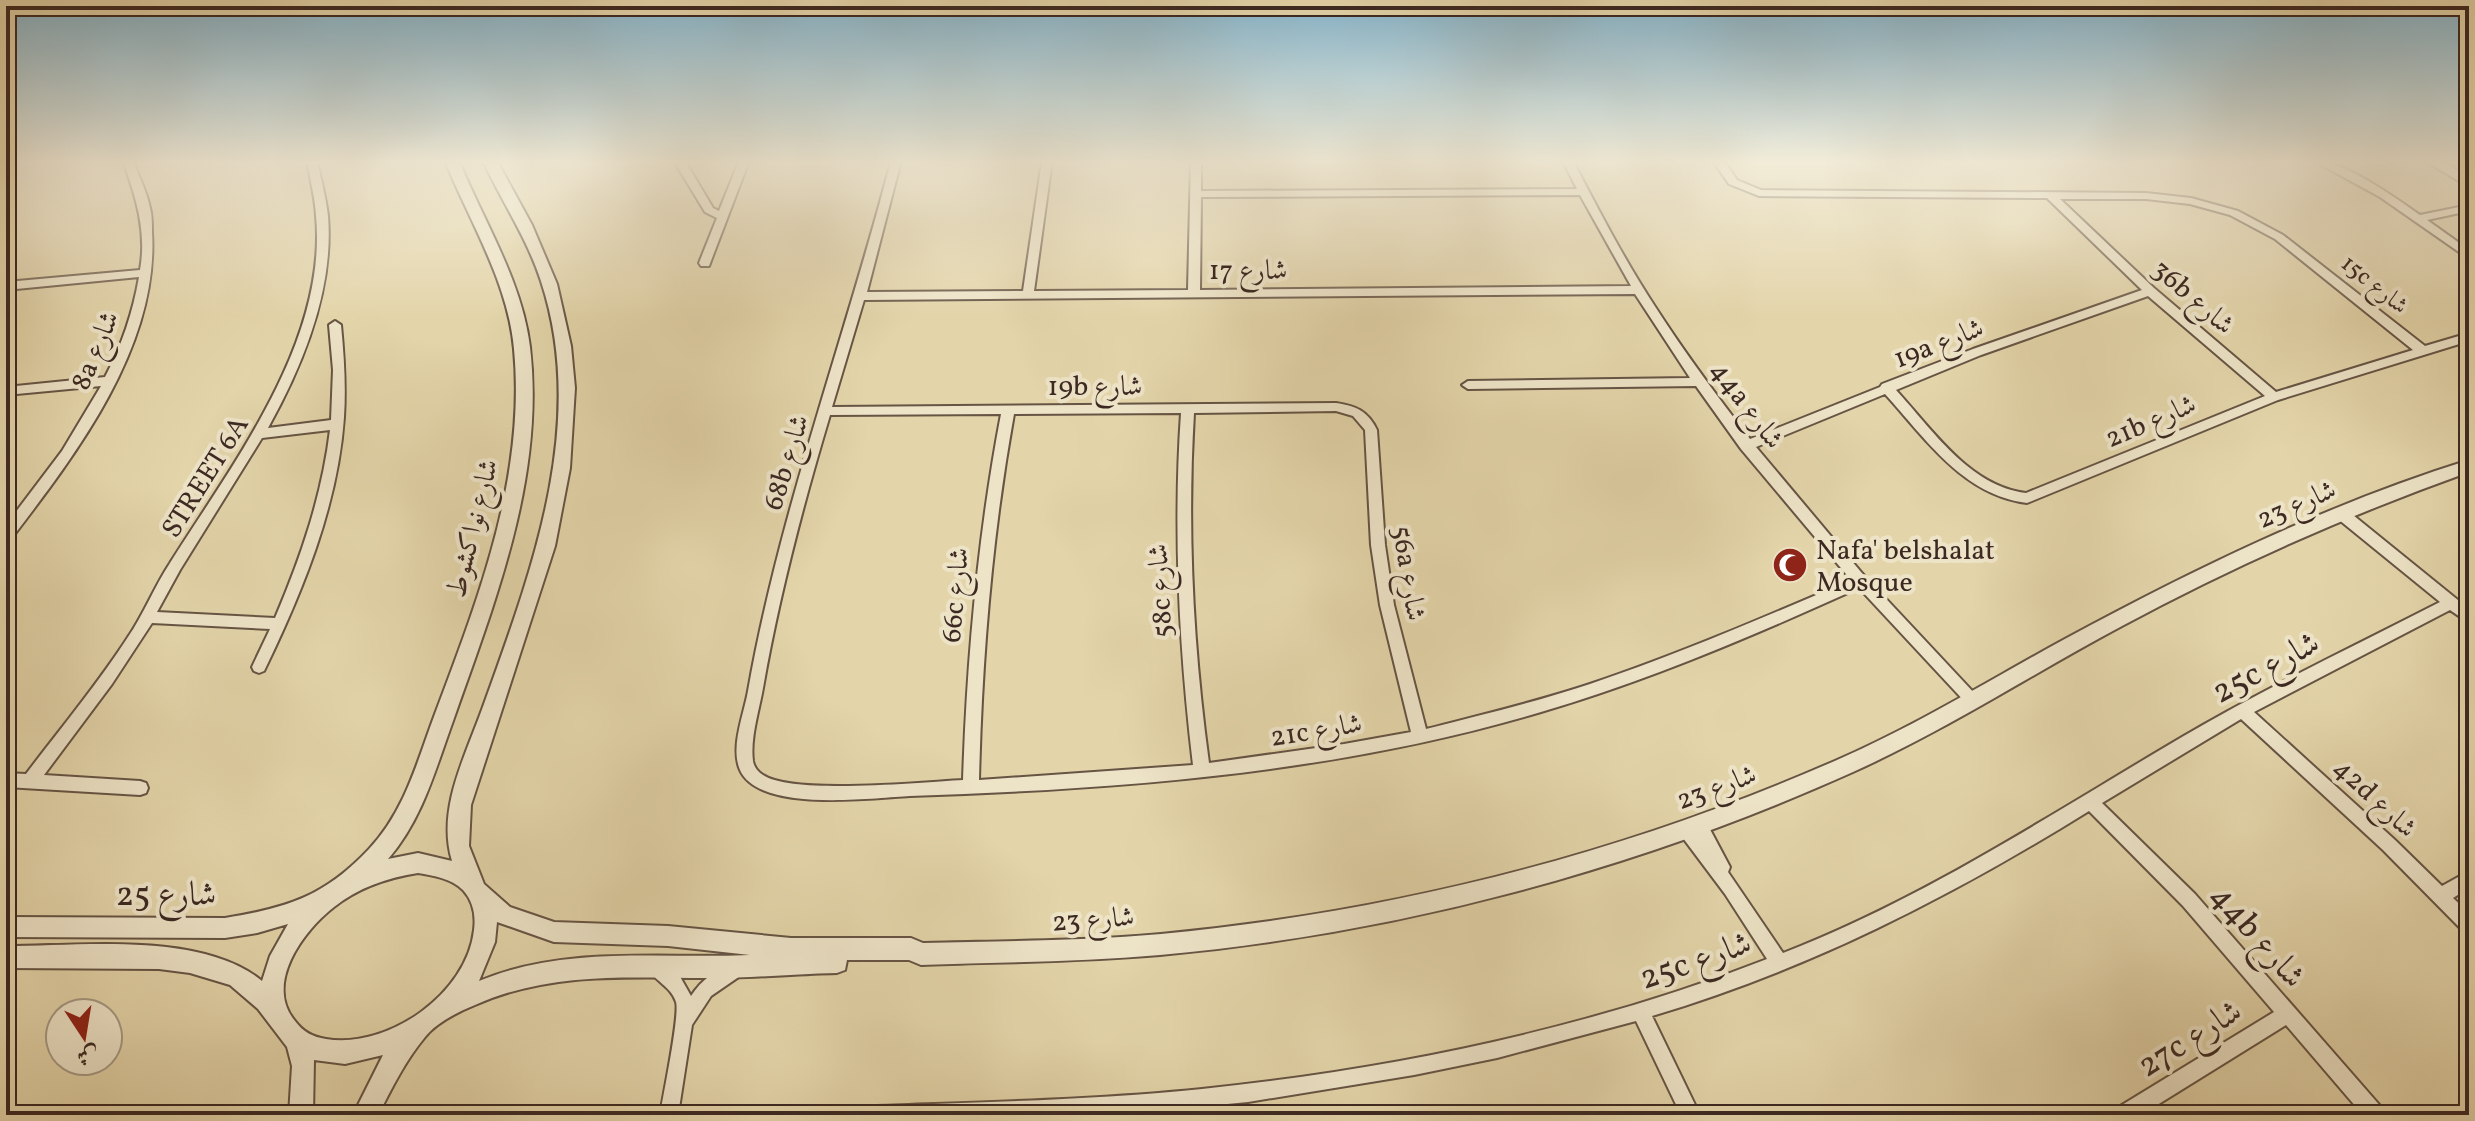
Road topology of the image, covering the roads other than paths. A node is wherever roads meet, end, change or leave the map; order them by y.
1 (147, 213) edge
2 (321, 213) edge
3 (477, 213) edge
4 (520, 213) edge
5 (716, 213) edge
6 (724, 213) edge
7 (882, 213) edge
8 (1040, 213) edge
9 (1196, 213) edge
10 (1594, 213) edge
11 (2069, 213) edge
12 (2235, 213) edge
13 (2410, 213) edge
14 (2449, 213) edge
15 (723, 217) junction
16 (2419, 219) junction
17 (2469, 255) edge
18 (705, 263) dead end
19 (145, 273) junction
20 (6, 286) edge
21 (1637, 290) junction
22 (2150, 291) junction
23 (1194, 294) junction
24 (1028, 295) junction
25 (860, 296) junction
26 (335, 325) dead end
27 (2469, 337) edge
28 (2421, 350) junction
29 (110, 381) junction
30 (1699, 382) junction
31 (1468, 385) dead end
32 (1886, 387) junction
33 (6, 391) edge
34 (2274, 397) junction
35 (1188, 408) junction
36 (1008, 410) junction
37 (825, 411) junction
38 (1364, 416) joint
39 (338, 424) junction
40 (260, 434) junction
41 (1746, 446) junction
42 (2469, 466) edge
43 (2338, 517) junction
44 (6, 535) edge
45 (1862, 581) junction
46 (2451, 603) junction
47 (148, 617) junction
48 (2469, 617) edge
49 (279, 624) junction
50 (259, 667) dead end
51 (1977, 697) junction
52 (2243, 711) junction
53 (1420, 737) junction
54 (1202, 771) junction
55 (6, 780) edge
56 (753, 780) joint
57 (30, 781) junction
58 (971, 787) junction
59 (140, 788) dead end
60 (2091, 802) junction
61 (1692, 827) junction
62 (2469, 879) edge
63 (344, 887) junction
64 (478, 891) junction
65 (2441, 896) junction
66 (322, 903) junction
67 (2469, 925) edge
68 (6, 927) edge
69 (921, 954) junction
70 (6, 957) edge
71 (1779, 963) junction
72 (653, 966) junction
73 (740, 967) junction
74 (444, 1007) junction
75 (274, 1010) junction
76 (1640, 1010) junction
77 (2288, 1014) junction
78 (421, 1025) junction
79 (685, 1026) junction
80 (297, 1042) junction
81 (301, 1115) edge
82 (365, 1115) edge
83 (669, 1115) edge
84 (876, 1115) edge
85 (1691, 1115) edge
86 (2124, 1115) edge
87 (2375, 1115) edge

1 - 19 street, 8a شارع
2 - 40 street, STREET 6A
3 - 63 street, شارع نواكشوط
4 - 64 street
5 - 15 street
6 - 15 street
7 - 25 street, 68b شارع
8 - 24 street
9 - 23 street
10 - 21 street, 44a شارع
11 - 22 street, 36b شارع
12 - 28 street, 15c شارع
13 - 16 street
14 - 16 street
15 - 18 street
16 - 17 street
19 - 20 street
19 - 29 street, 8a شارع
21 - 23 street, شارع 17
21 - 30 street, 44a شارع
22 - 32 street, 19a شارع
22 - 34 street, 36b شارع
23 - 24 street, شارع 17
24 - 25 street, شارع 17
25 - 37 street, 68b شارع
26 - 39 street
27 - 28 street, 21b شارع
28 - 34 street, 21b شارع
29 - 33 street
29 - 44 street, 8a شارع
30 - 31 street
30 - 41 street, 44a شارع
32 - 34 street, 21b شارع
32 - 41 street, 19a شارع
35 - 36 street, 19b شارع
35 - 38 street, 19b شارع
35 - 54 street, 58c شارع
36 - 37 street, 19b شارع
36 - 58 street, 66c شارع
37 - 56 street, 68b شارع
38 - 53 street, 56a شارع
39 - 40 street
39 - 49 street
40 - 47 street, STREET 6A
41 - 45 street, 44a شارع
42 - 43 street, شارع 23
43 - 46 street
43 - 51 street, شارع 23
45 - 51 street, 44a شارع
45 - 53 street, 21c شارع
46 - 48 street
46 - 52 street, 25c شارع
47 - 49 street
47 - 57 street, STREET 6A
49 - 50 street
51 - 61 street, شارع 23
52 - 60 street, 25c شارع
52 - 65 street, 42d شارع
53 - 54 street, 21c شارع
54 - 58 street, 21c شارع
55 - 57 street
56 - 58 street, 21c شارع
57 - 59 street
60 - 71 street, 25c شارع
60 - 77 street, 44b شارع
61 - 69 street, شارع 23
61 - 71 street
62 - 65 street
63 - 64 street
63 - 66 street
64 - 69 street, شارع 23
64 - 74 street
65 - 67 street, 42d شارع
66 - 68 street, شارع 25
66 - 75 street
69 - 73 street, شارع 23
70 - 75 street
71 - 76 street, 25c شارع
72 - 73 street, شارع 23
72 - 74 street, شارع 23
72 - 79 street
73 - 79 street
74 - 78 street
75 - 80 street
76 - 84 street, 25c شارع
76 - 85 street
77 - 86 street, 27c شارع
77 - 87 street, 44b شارع
78 - 80 street
78 - 82 street
79 - 83 street
80 - 81 street

